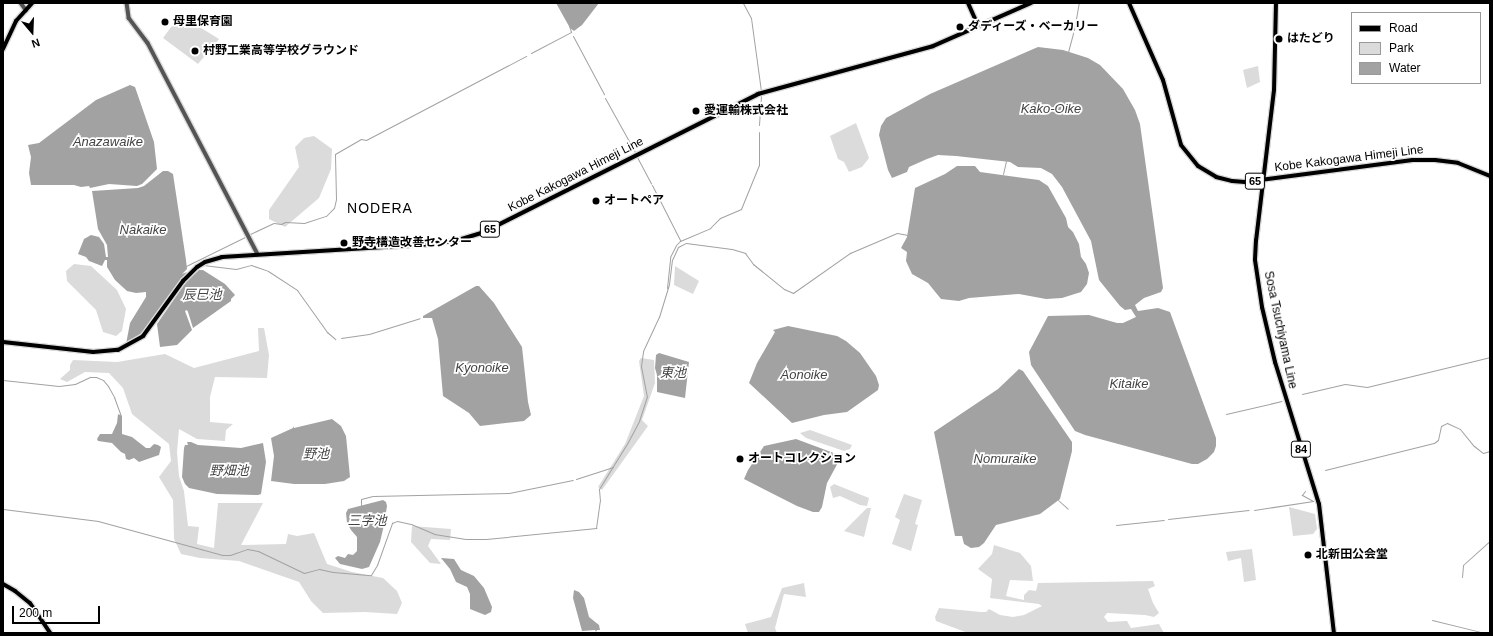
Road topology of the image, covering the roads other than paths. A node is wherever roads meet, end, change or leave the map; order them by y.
1 (20, 3) edge
2 (32, 3) edge
3 (127, 3) edge
4 (968, 3) edge
5 (1031, 3) edge
6 (1129, 3) edge
7 (1276, 3) edge
8 (26, 10) junction
9 (978, 25) junction
10 (3, 49) edge
11 (1490, 176) edge
12 (1263, 180) junction
13 (258, 254) junction
14 (3, 342) edge
15 (3, 584) edge
16 (50, 633) edge
17 (1334, 633) edge

1 - 8 street
2 - 8 main road
3 - 13 street
4 - 9 main road
5 - 9 main road, Kobe Kakogawa Himeji Line / 65
6 - 12 main road, Kobe Kakogawa Himeji Line / 65
7 - 12 main road, Sosa Tsuchiyama Line / 84
8 - 10 main road
9 - 13 main road, Kobe Kakogawa Himeji Line / 65
11 - 12 main road, Kobe Kakogawa Himeji Line / 65
12 - 17 main road, Sosa Tsuchiyama Line / 84
13 - 14 main road, Kobe Kakogawa Himeji Line / 65
15 - 16 main road

